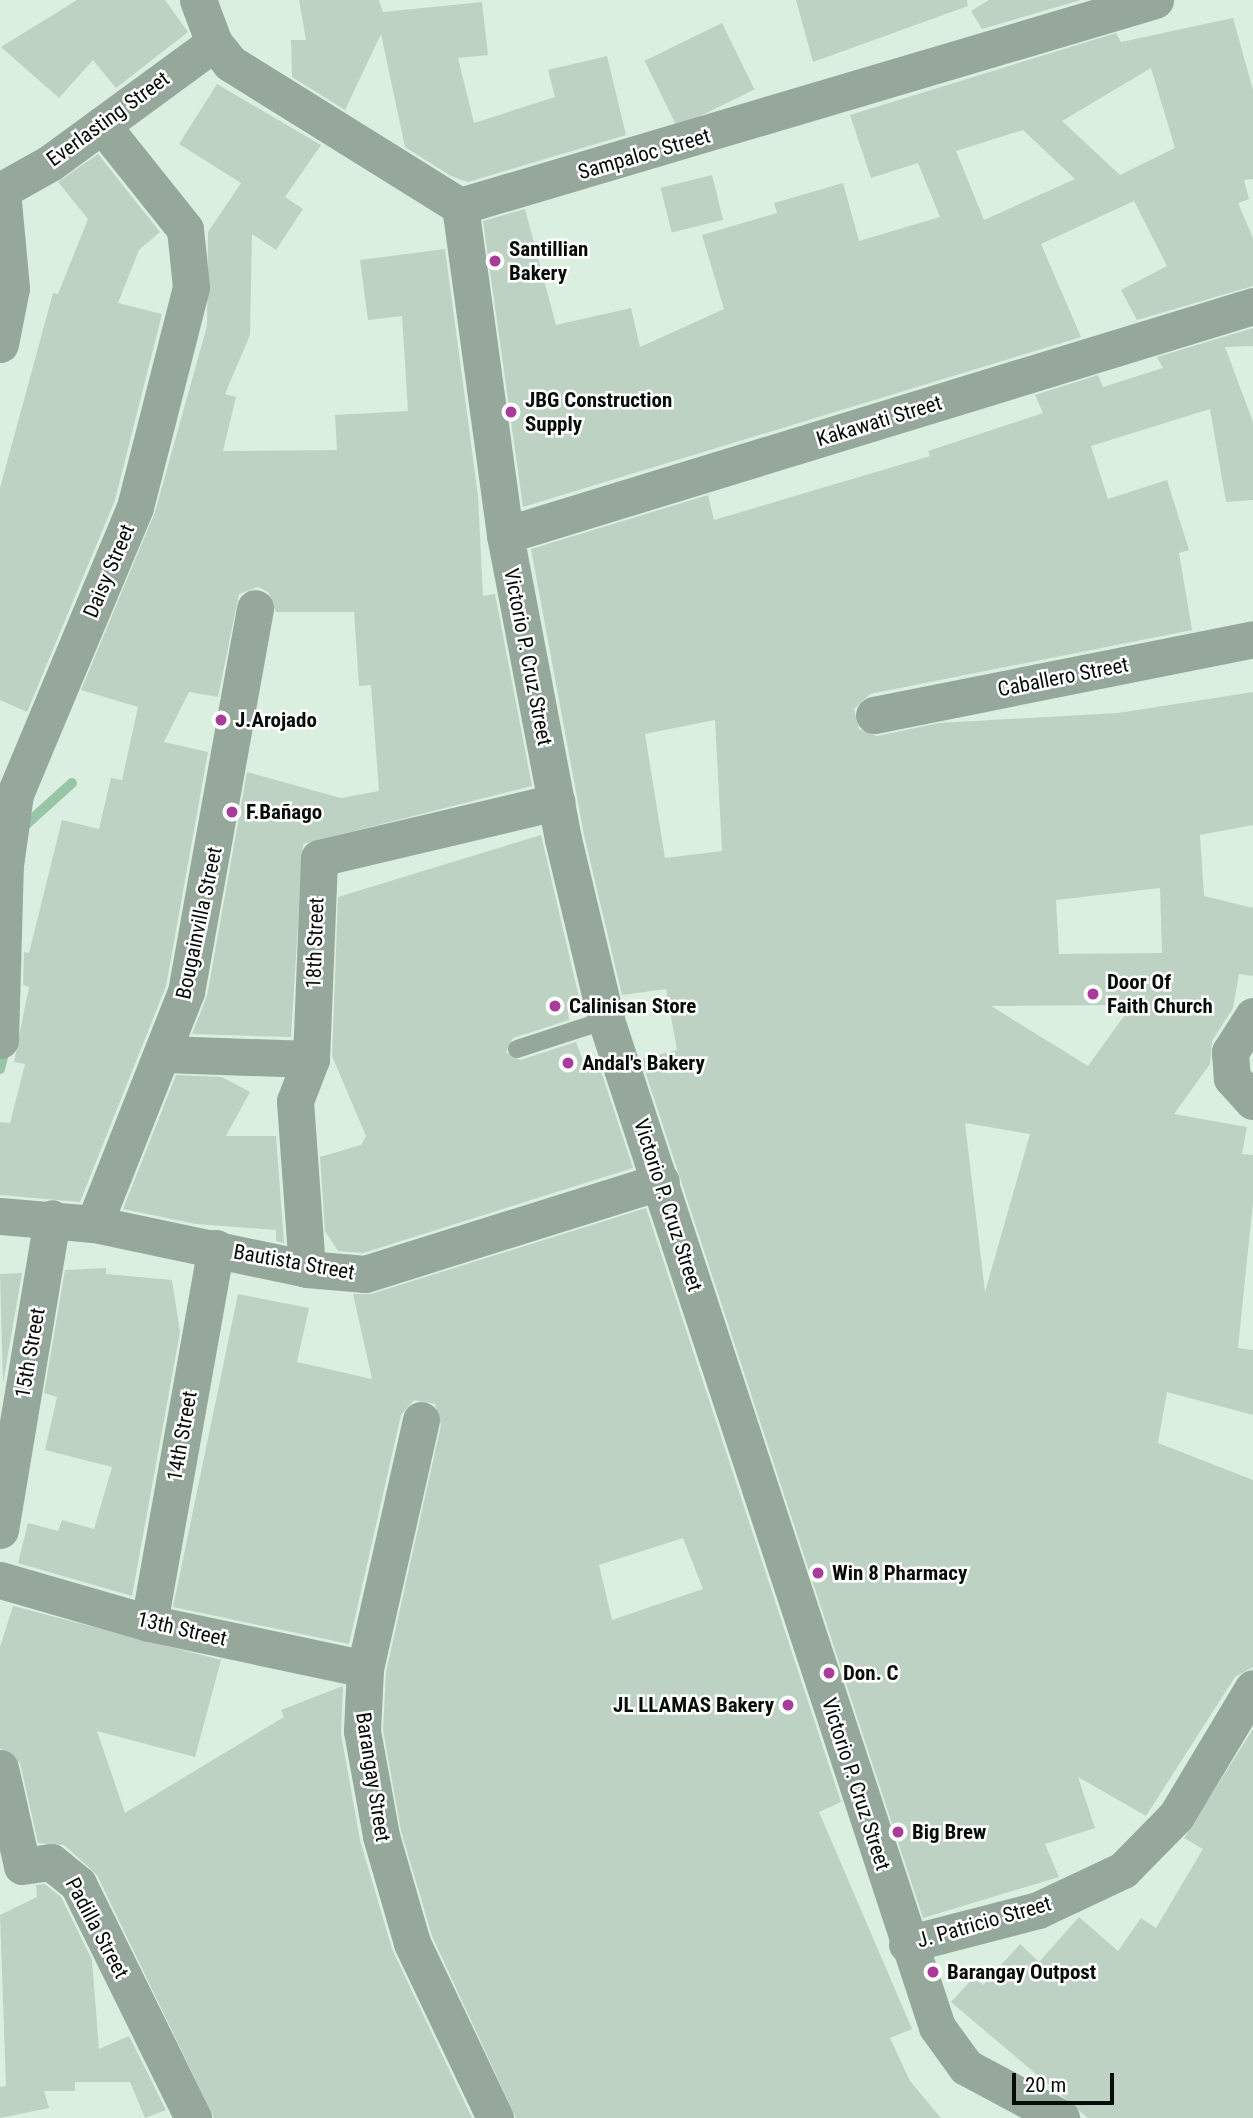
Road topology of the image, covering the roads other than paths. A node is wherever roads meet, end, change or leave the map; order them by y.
1 (198, 0) edge
2 (1154, 0) edge
3 (214, 43) junction
4 (102, 125) junction
5 (1, 191) edge
6 (460, 206) junction
7 (1253, 306) edge
8 (0, 344) edge
9 (505, 535) junction
10 (255, 608) dead end
11 (1253, 639) edge
12 (874, 715) dead end
13 (556, 802) junction
14 (1253, 1016) edge
15 (606, 1020) junction
16 (0, 1040) edge
17 (517, 1049) dead end
18 (165, 1054) junction
19 (311, 1059) junction
20 (1248, 1099) edge
21 (661, 1181) junction
22 (0, 1216) edge
23 (52, 1218) junction
24 (94, 1224) junction
25 (216, 1248) junction
26 (307, 1269) junction
27 (421, 1420) dead end
28 (0, 1530) edge
29 (0, 1580) edge
30 (149, 1623) junction
31 (366, 1669) junction
32 (1253, 1688) edge
33 (0, 1768) edge
34 (11, 1871) edge
35 (907, 1944) junction
36 (193, 2118) edge
37 (495, 2118) edge
38 (1061, 2118) edge

1 - 3 street
2 - 6 street, Sampaloc Street
3 - 4 street, Everlasting Street
3 - 6 street
4 - 5 street, Everlasting Street
4 - 16 street, Daisy Street
5 - 8 street
6 - 9 street, Victorio P. Cruz Street
7 - 9 street, Kakawati Street
9 - 13 street, Victorio P. Cruz Street
10 - 18 street, Bougainvilla Street
11 - 12 street, Caballero Street
13 - 15 street, Victorio P. Cruz Street
13 - 19 street, 18th Street
14 - 20 street
15 - 17 lane
15 - 21 street, Victorio P. Cruz Street
18 - 19 street
18 - 24 street, Bougainvilla Street
19 - 26 street, 18th Street
21 - 26 street, Bautista Street
21 - 35 street, Victorio P. Cruz Street
22 - 23 street, Bautista Street
23 - 24 street, Bautista Street
23 - 28 street, 15th Street
24 - 25 street, Bautista Street
25 - 26 street, Bautista Street
25 - 30 street, 14th Street
27 - 31 street, Barangay Street
29 - 30 street, 13th Street
30 - 31 street, 13th Street
31 - 37 street, Barangay Street
32 - 35 street, J. Patricio Street
33 - 34 street, Padilla Street
34 - 36 street, Padilla Street
35 - 38 street, Victorio P. Cruz Street

